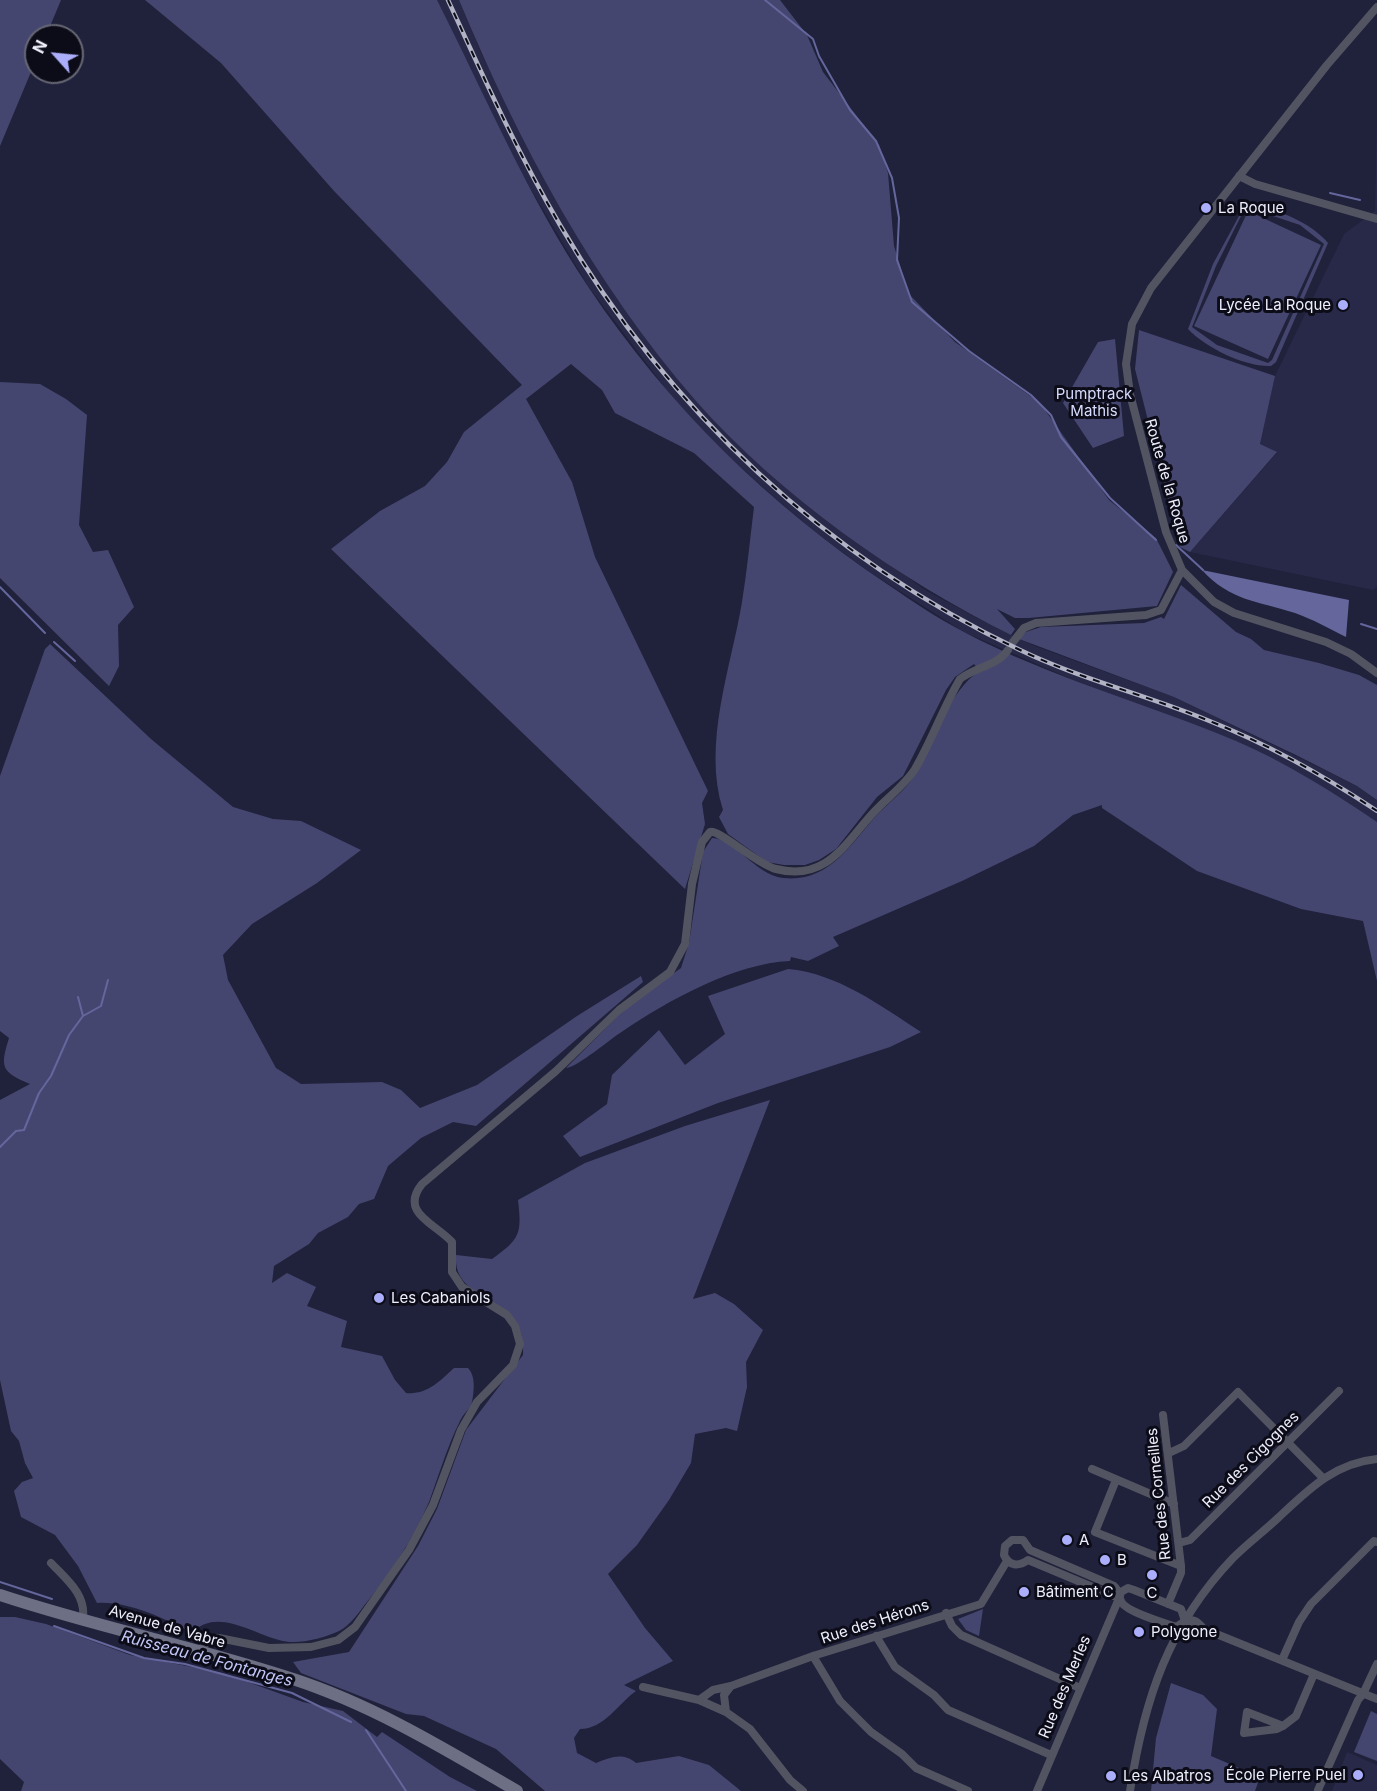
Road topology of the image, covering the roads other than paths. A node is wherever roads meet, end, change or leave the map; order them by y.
1 (1377, 7) edge
2 (1239, 176) junction
3 (1377, 218) edge
4 (1182, 570) junction
5 (1377, 673) edge
6 (1339, 1391) dead end
7 (1163, 1415) dead end
8 (1289, 1442) junction
9 (1169, 1453) junction
10 (1377, 1459) edge
11 (1092, 1469) dead end
12 (1323, 1478) junction
13 (1116, 1480) junction
14 (1174, 1504) junction
15 (1377, 1542) edge
16 (1179, 1543) junction
17 (1007, 1561) junction
18 (51, 1563) dead end
19 (1180, 1566) junction
20 (0, 1595) edge
21 (1120, 1595) junction
22 (1168, 1604) junction
23 (946, 1613) junction
24 (83, 1619) junction
25 (1185, 1620) junction
26 (876, 1636) junction
27 (199, 1652) junction
28 (813, 1656) junction
29 (1282, 1660) junction
30 (1377, 1664) edge
31 (1314, 1674) junction
32 (731, 1686) junction
33 (643, 1687) dead end
34 (1080, 1688) junction
35 (1363, 1694) junction
36 (1377, 1699) edge
37 (699, 1700) junction
38 (726, 1712) junction
39 (1283, 1726) dead end
40 (1051, 1755) junction
41 (1318, 1790) edge
42 (517, 1791) edge
43 (803, 1791) edge
44 (968, 1791) edge
45 (1037, 1791) edge
46 (1130, 1791) edge

1 - 2 street, Route de la Roque
2 - 3 street
2 - 4 street, Route de la Roque
4 - 5 street, Route de la Roque
4 - 27 street
6 - 8 street, Rue des Cigognes
7 - 9 street, Rue des Corneilles
8 - 9 street
8 - 12 street
8 - 16 street, Rue des Cigognes
9 - 14 street, Rue des Corneilles
10 - 12 street
11 - 13 street
12 - 25 street
13 - 14 street
13 - 19 street
14 - 16 street, Rue des Corneilles
15 - 29 street
16 - 19 street, Rue des Corneilles
17 - 21 street
17 - 21 street, Rue des Hérons
17 - 23 street, Rue des Hérons
18 - 24 street
19 - 22 street, Rue des Corneilles
20 - 24 main road, Avenue de Vabre
21 - 22 street
21 - 25 street
21 - 34 street, Rue des Merles
22 - 25 street
23 - 26 street, Rue des Hérons
23 - 34 street
24 - 27 main road, Avenue de Vabre
25 - 29 street
25 - 46 street
26 - 28 street, Rue des Hérons
26 - 40 street
27 - 42 main road, Avenue de Vabre
28 - 32 street, Rue des Hérons
28 - 44 street
29 - 31 street
30 - 35 street
31 - 35 street
31 - 39 street
32 - 37 street, Rue des Hérons
32 - 38 street
33 - 37 street
34 - 40 street, Rue des Merles
35 - 36 street
35 - 41 street
37 - 38 street
38 - 43 street
40 - 45 street, Rue des Merles

